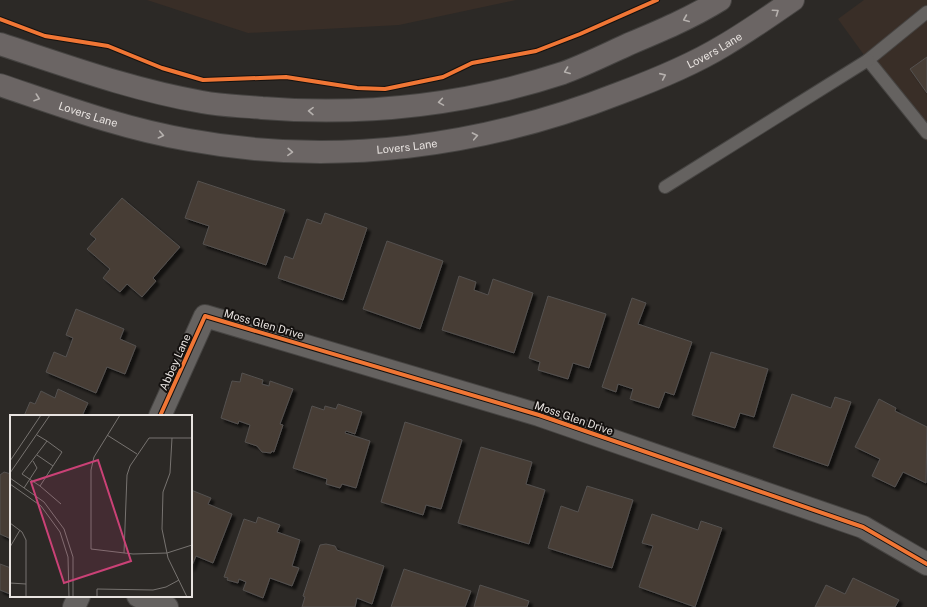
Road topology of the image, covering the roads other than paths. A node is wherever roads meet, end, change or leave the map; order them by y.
1 (720, 0) edge
2 (792, 0) edge
3 (927, 12) edge
4 (0, 44) edge
5 (868, 60) junction
6 (0, 85) edge
7 (927, 133) edge
8 (665, 187) dead end
9 (206, 316) joint
10 (160, 415) edge
11 (927, 564) edge
12 (79, 597) edge
13 (141, 597) edge
14 (74, 607) edge
15 (168, 607) edge

1 -> 4 street
6 -> 2 street, Lovers Lane
3 - 5 lane
5 - 7 lane
5 - 8 lane
9 - 10 street, Abbey Lane
9 - 11 street, Moss Glen Drive
12 - 14 street
13 - 15 street

